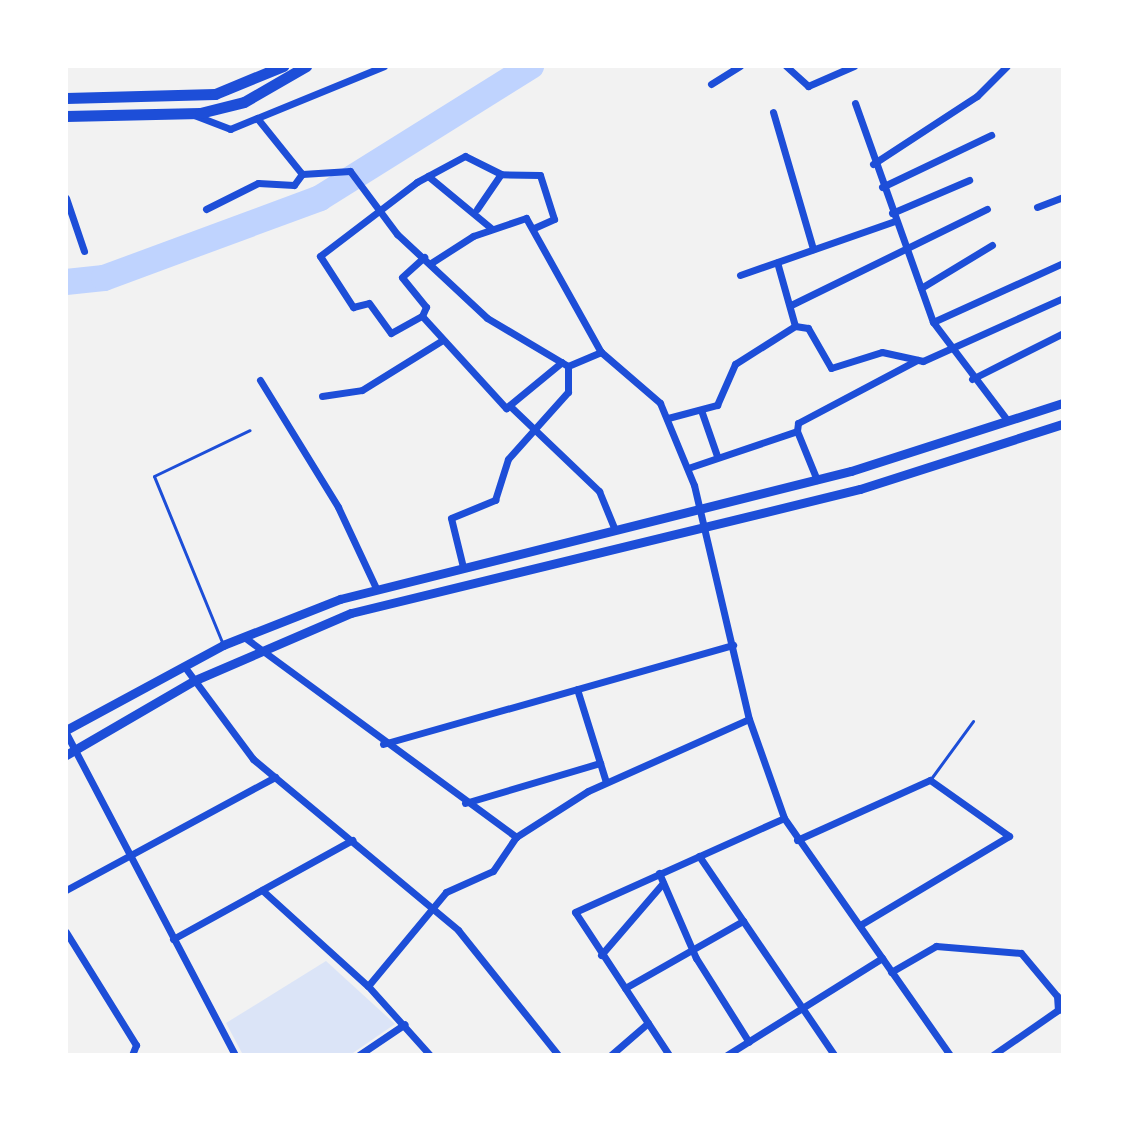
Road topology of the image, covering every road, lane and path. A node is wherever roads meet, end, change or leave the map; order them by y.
1 (283, 66) edge
2 (306, 66) edge
3 (384, 66) edge
4 (740, 66) edge
5 (786, 66) edge
6 (854, 66) edge
7 (1007, 66) edge
8 (711, 84) dead end
9 (66, 98) edge
10 (855, 103) dead end
11 (773, 112) dead end
12 (194, 114) junction
13 (66, 116) edge
14 (257, 118) junction
15 (991, 135) dead end
16 (873, 164) junction
17 (302, 174) junction
18 (501, 174) junction
19 (428, 176) junction
20 (969, 180) dead end
21 (882, 187) junction
22 (1063, 197) edge
23 (66, 198) edge
24 (1037, 207) dead end
25 (206, 209) dead end
26 (477, 209) junction
27 (987, 209) dead end
28 (380, 214) junction
29 (893, 217) junction
30 (534, 228) junction
31 (492, 229) junction
32 (992, 245) dead end
33 (813, 249) junction
34 (84, 251) dead end
35 (907, 252) junction
36 (428, 260) junction
37 (777, 262) junction
38 (1063, 263) edge
39 (740, 275) dead end
40 (921, 288) junction
41 (1063, 298) edge
42 (793, 304) junction
43 (422, 316) junction
44 (933, 322) junction
45 (795, 326) junction
46 (1063, 333) edge
47 (441, 341) junction
48 (601, 352) junction
49 (949, 352) junction
50 (917, 360) junction
51 (565, 364) junction
52 (972, 379) junction
53 (260, 380) dead end
54 (322, 396) dead end
55 (1063, 403) edge
56 (511, 407) junction
57 (701, 410) junction
58 (668, 418) junction
59 (1008, 421) junction
60 (1063, 424) edge
61 (990, 426) junction
62 (250, 430) dead end
63 (797, 431) junction
64 (534, 434) junction
65 (998, 446) junction
66 (717, 456) junction
67 (877, 463) junction
68 (688, 468) junction
69 (817, 480) junction
70 (883, 482) junction
71 (698, 509) junction
72 (615, 530) junction
73 (701, 530) junction
74 (463, 567) junction
75 (376, 588) junction
76 (244, 637) junction
77 (223, 645) junction
78 (733, 645) junction
79 (256, 651) junction
80 (184, 666) junction
81 (193, 681) junction
82 (577, 689) junction
83 (749, 719) junction
84 (973, 721) dead end
85 (66, 732) edge
86 (383, 744) junction
87 (70, 752) edge
88 (600, 763) junction
89 (275, 777) junction
90 (930, 780) junction
91 (606, 782) junction
92 (465, 803) junction
93 (784, 818) junction
94 (516, 837) junction
95 (352, 840) junction
96 (797, 840) junction
97 (128, 855) junction
98 (699, 856) junction
99 (659, 873) junction
100 (663, 883) junction
101 (66, 890) edge
102 (262, 890) junction
103 (432, 908) junction
104 (743, 921) junction
105 (860, 925) junction
106 (66, 932) edge
107 (173, 939) junction
108 (691, 948) junction
109 (601, 955) junction
110 (882, 958) junction
111 (891, 972) junction
112 (368, 986) junction
113 (625, 988) junction
114 (803, 1010) junction
115 (648, 1023) junction
116 (405, 1024) junction
117 (749, 1042) junction
118 (132, 1055) edge
119 (235, 1055) edge
120 (359, 1055) edge
121 (430, 1055) edge
122 (558, 1055) edge
123 (611, 1055) edge
124 (669, 1055) edge
125 (727, 1055) edge
126 (834, 1055) edge
127 (950, 1055) edge
128 (993, 1055) edge

1 - 9 main road
2 - 12 main road
3 - 14 street
4 - 8 street
5 - 6 street
7 - 16 street
10 - 16 street
11 - 33 street
12 - 13 main road
12 - 14 street
14 - 17 street
15 - 21 street
16 - 21 street
17 - 25 street
17 - 28 street
18 - 19 street
18 - 26 street
18 - 30 street
19 - 26 street
19 - 28 street
20 - 29 street
21 - 29 street
22 - 24 street
23 - 34 street
26 - 31 street
27 - 35 street
28 - 36 street
28 - 43 street
29 - 33 street
29 - 35 street
30 - 31 street
30 - 48 street
31 - 36 street
32 - 40 street
33 - 37 street
35 - 40 street
35 - 42 street
36 - 43 street
36 - 51 street
37 - 39 street
37 - 42 street
38 - 44 street
40 - 44 street
41 - 49 street
42 - 45 street
43 - 47 street
44 - 49 street
45 - 50 street
45 - 57 street
46 - 52 street
47 - 54 street
47 - 56 street
48 - 51 street
48 - 58 street
49 - 50 street
49 - 52 street
50 - 63 street
51 - 56 street
51 - 64 street
52 - 59 street
53 - 75 street
55 - 59 street
56 - 64 street
57 - 58 street
57 - 66 street
58 - 68 street
59 - 61 street
60 - 65 street
61 - 65 street
61 - 67 street
62 - 77 lane
63 - 66 street
63 - 69 street
64 - 72 street
64 - 74 street
65 - 70 street
66 - 68 street
67 - 69 street
67 - 70 street
68 - 71 street
69 - 71 street
70 - 73 street
71 - 72 street
71 - 73 street
72 - 74 street
73 - 78 street
73 - 79 street
74 - 75 street
75 - 76 street
76 - 77 street
76 - 79 street
77 - 80 street
78 - 82 street
78 - 83 street
79 - 81 street
79 - 86 street
80 - 81 street
80 - 85 street
81 - 87 street
81 - 89 street
82 - 86 street
82 - 88 street
83 - 91 street
83 - 93 street
84 - 90 lane
85 - 87 street
86 - 92 street
87 - 97 street
88 - 91 street
88 - 92 street
89 - 95 street
89 - 97 street
90 - 96 street
90 - 105 street
91 - 94 street
92 - 94 street
93 - 96 street
93 - 98 street
94 - 103 street
95 - 102 street
95 - 103 street
96 - 105 street
97 - 101 street
97 - 107 street
98 - 99 street
98 - 104 street
99 - 100 street
99 - 109 street
100 - 108 street
100 - 109 street
102 - 107 street
102 - 112 street
103 - 112 street
103 - 122 street
104 - 108 street
104 - 114 street
105 - 110 street
106 - 118 street
107 - 119 street
108 - 113 street
108 - 117 street
109 - 113 street
110 - 111 street
110 - 114 street
111 - 127 street
111 - 128 street
112 - 116 street
113 - 115 street
114 - 117 street
114 - 126 street
115 - 123 street
115 - 124 street
116 - 120 street
116 - 121 street
117 - 125 street

